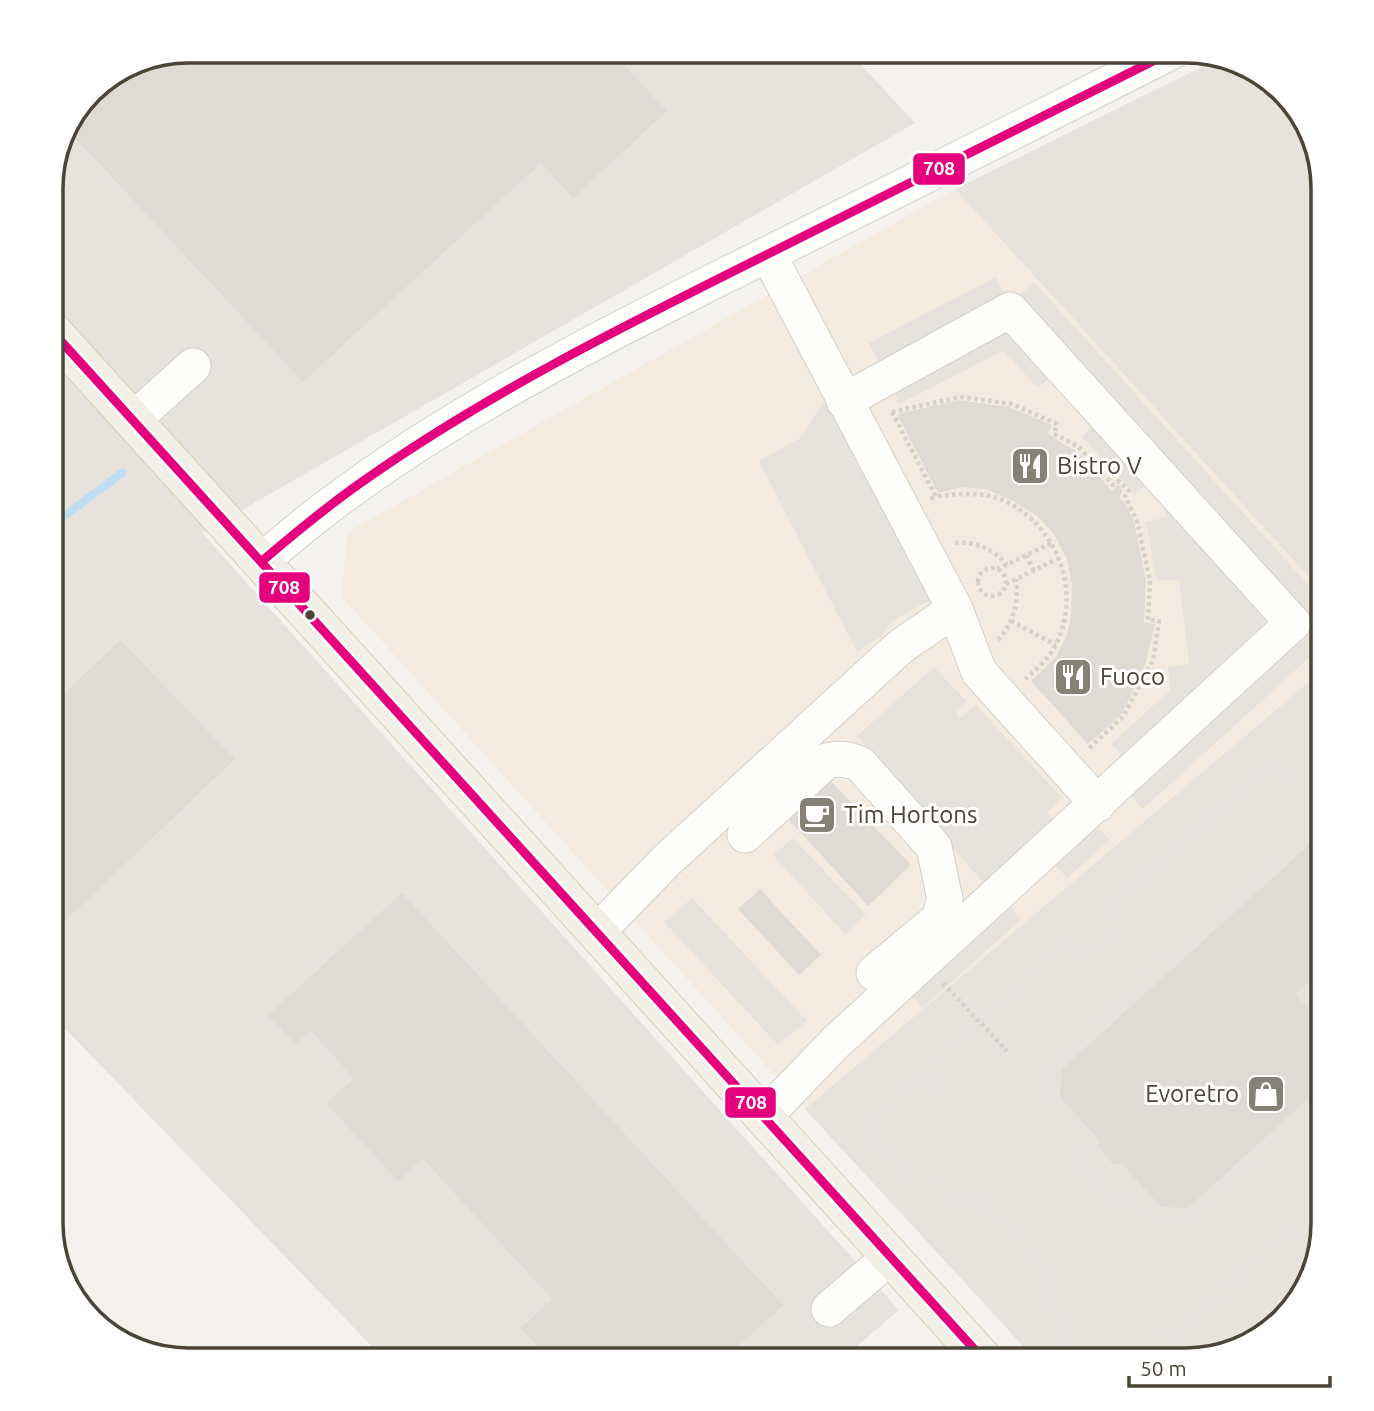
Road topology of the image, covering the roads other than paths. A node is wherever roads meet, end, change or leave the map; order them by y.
1 (1149, 63) edge
2 (768, 254) junction
3 (63, 343) edge
4 (193, 366) dead end
5 (844, 401) junction
6 (133, 421) junction
7 (261, 562) junction
8 (955, 609) junction
9 (1098, 804) junction
10 (746, 835) dead end
11 (597, 932) junction
12 (874, 974) dead end
13 (763, 1118) junction
14 (890, 1257) junction
15 (828, 1308) dead end
16 (973, 1348) edge

1 - 2 street
2 - 5 street
2 - 7 street
3 - 6 main road
4 - 6 street
5 - 8 street
5 - 9 street
6 - 7 main road
7 - 11 main road
8 - 9 street
8 - 11 street
9 - 13 street
10 - 12 street
11 - 13 main road
13 - 14 main road
14 - 15 street
14 - 16 main road

